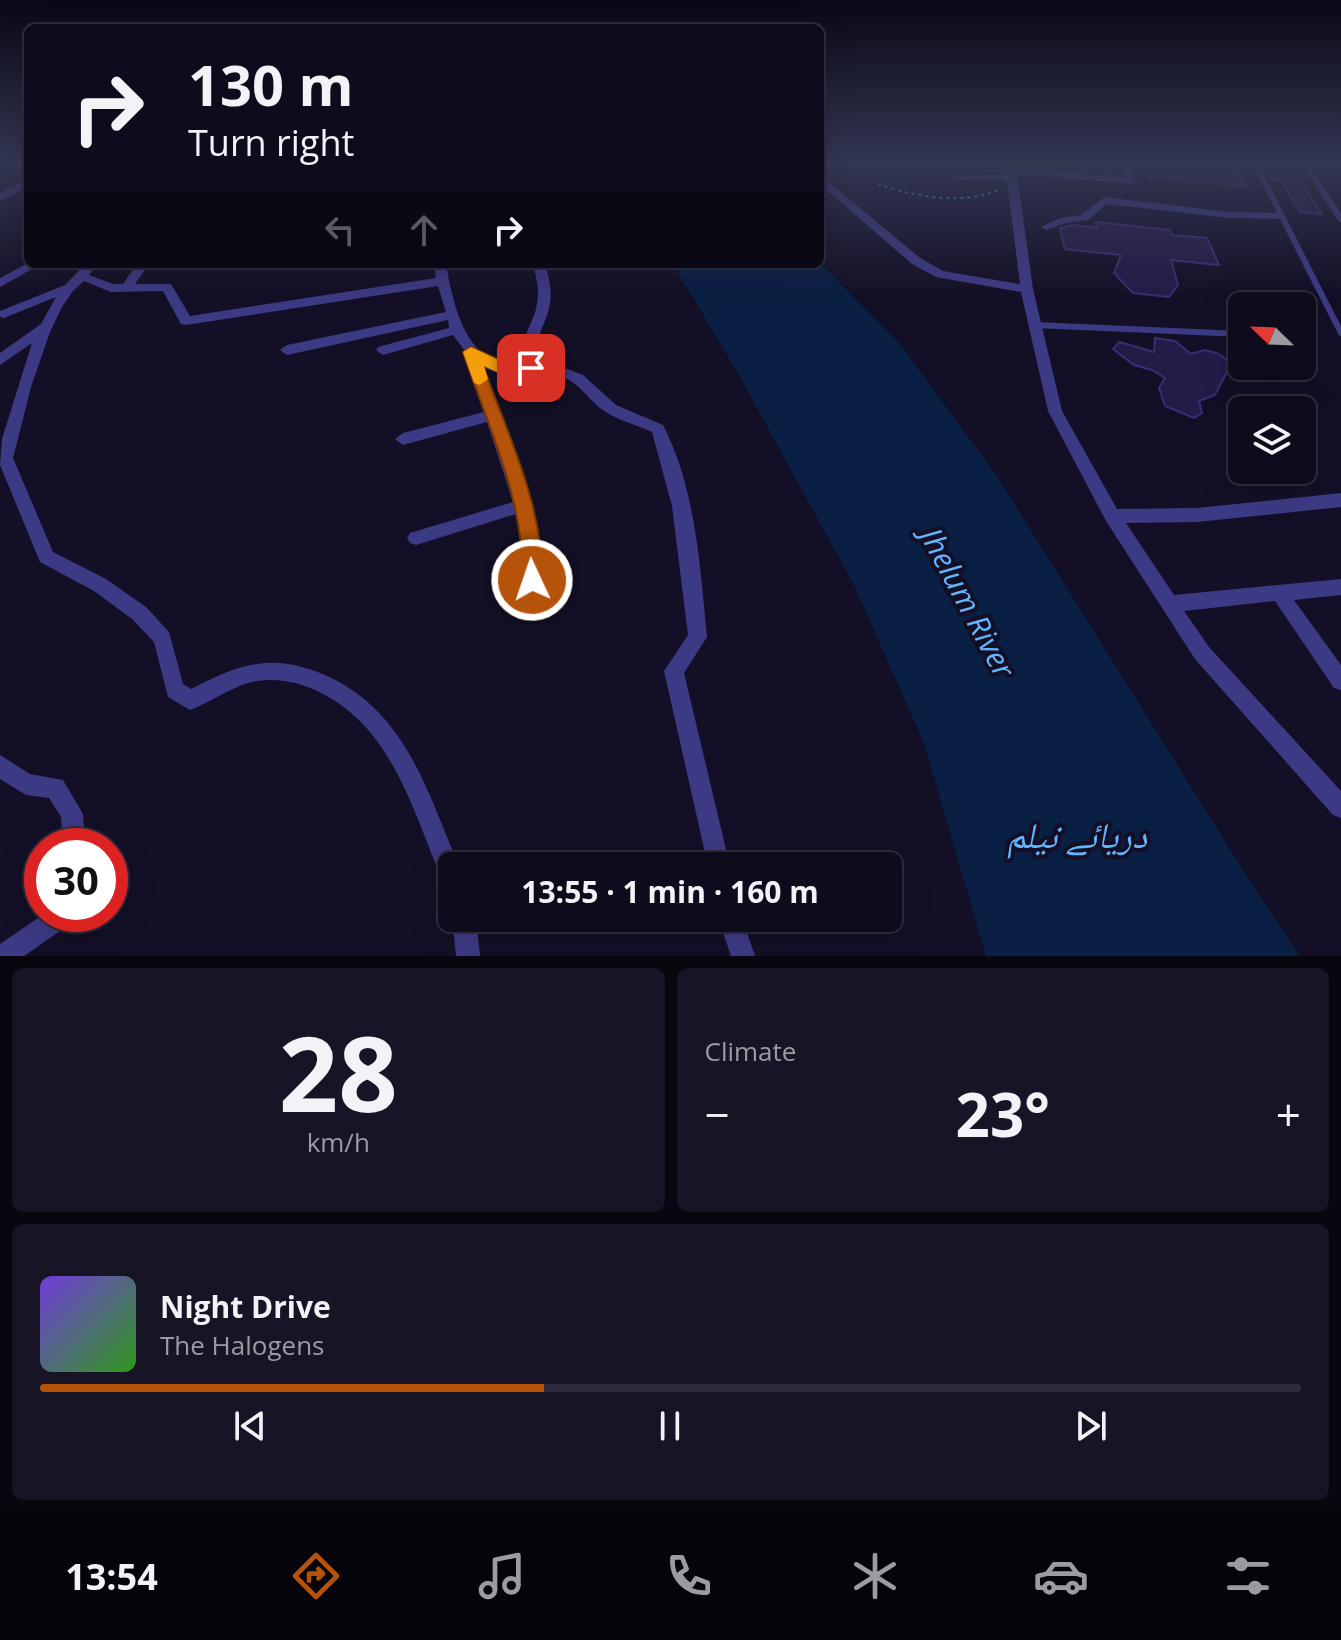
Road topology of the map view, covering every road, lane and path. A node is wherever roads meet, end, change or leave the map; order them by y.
1 (854, 208) edge
2 (1011, 208) edge
3 (1096, 208) edge
4 (1167, 208) edge
5 (1275, 208) edge
6 (1279, 216) junction
7 (1047, 227) dead end
8 (28, 268) edge
9 (140, 268) edge
10 (441, 268) edge
11 (540, 268) edge
12 (86, 270) edge
13 (443, 281) junction
14 (0, 283) edge
15 (67, 288) junction
16 (126, 288) junction
17 (1027, 289) junction
18 (4, 314) dead end
19 (454, 323) junction
20 (49, 325) junction
21 (1035, 325) junction
22 (1228, 333) edge
23 (1341, 333) edge
24 (287, 350) dead end
25 (383, 350) dead end
26 (471, 352) junction
27 (0, 360) edge
28 (531, 368) junction
29 (492, 415) junction
30 (403, 439) dead end
31 (4, 467) edge
32 (1341, 500) edge
33 (523, 505) junction
34 (1112, 516) junction
35 (416, 538) dead end
36 (532, 580) dead end
37 (1341, 587) edge
38 (1279, 593) junction
39 (1169, 604) junction
40 (1341, 681) edge
41 (0, 766) edge
42 (1341, 807) edge
43 (73, 828) edge
44 (441, 852) edge
45 (716, 852) edge
46 (38, 932) edge
47 (465, 932) edge
48 (735, 932) edge
49 (3, 956) edge
50 (468, 956) edge
51 (743, 956) edge

1 - 17 street
2 - 17 street
3 - 7 street
4 - 6 street
5 - 6 lane
6 - 23 lane
8 - 14 street
9 - 16 street
10 - 13 street
11 - 28 street
12 - 15 street
12 - 16 street
13 - 16 street
13 - 19 street
15 - 18 street
15 - 20 street
17 - 21 street
19 - 24 street
19 - 25 street
19 - 26 street
20 - 27 street
20 - 31 street
21 - 22 lane
21 - 34 street
26 - 28 street
26 - 29 street
28 - 45 street
29 - 30 street
29 - 33 street
31 - 44 street
32 - 34 street
33 - 35 street
33 - 36 street
34 - 39 street
37 - 38 street
38 - 39 street
38 - 40 street
39 - 42 street
41 - 43 street
46 - 49 street
47 - 50 street
48 - 51 street

